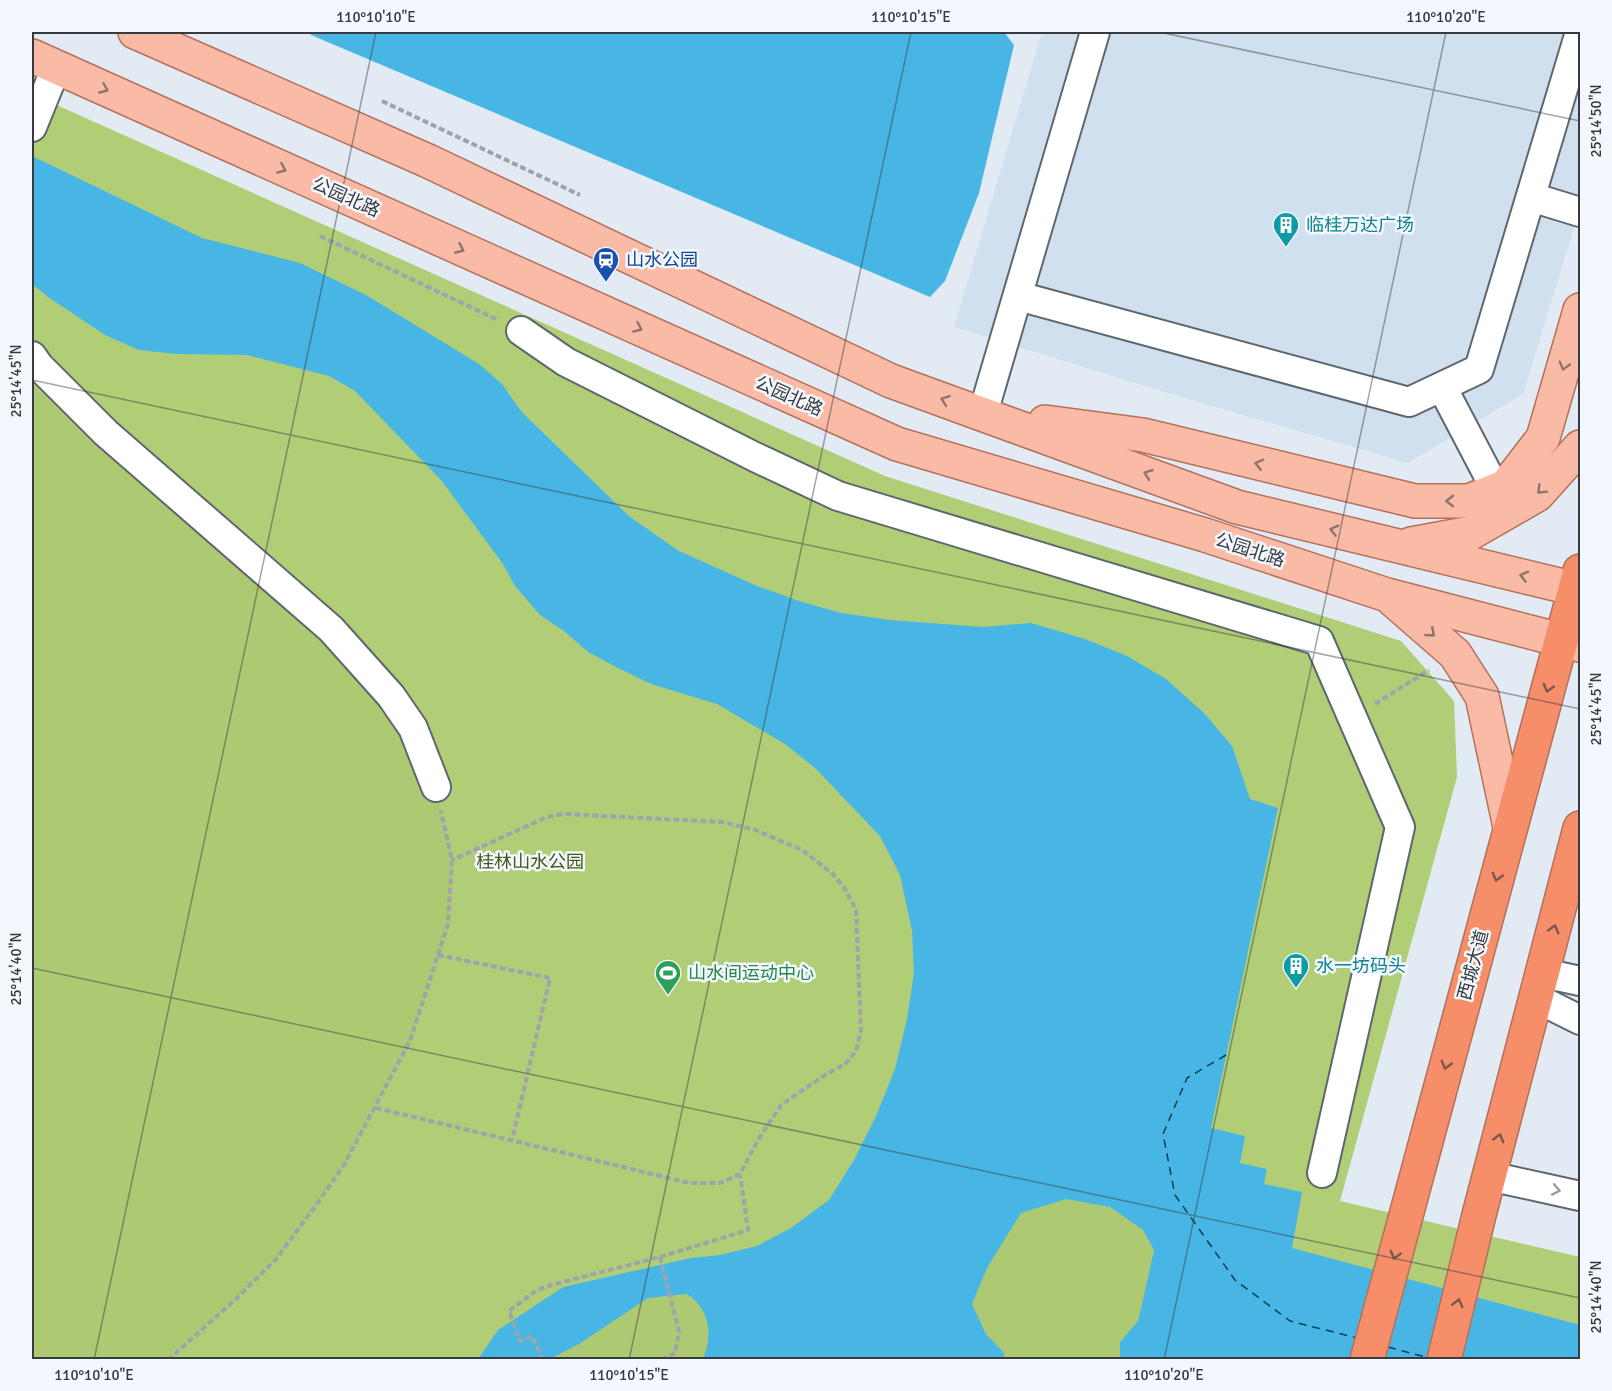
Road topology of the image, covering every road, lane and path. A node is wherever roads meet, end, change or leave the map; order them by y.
1 (135, 32) edge
2 (1095, 32) edge
3 (1580, 32) edge
4 (44, 62) edge
5 (382, 101) dead end
6 (32, 127) edge
7 (580, 195) dead end
8 (1531, 197) junction
9 (1581, 212) edge
10 (320, 236) dead end
11 (1018, 296) junction
12 (1581, 310) edge
13 (521, 331) joint
14 (32, 356) edge
15 (1442, 387) junction
16 (983, 413) junction
17 (1581, 447) edge
18 (1496, 490) junction
19 (1400, 546) junction
20 (1579, 583) edge
21 (1387, 595) junction
22 (1571, 642) edge
23 (1455, 654) junction
24 (1352, 718) junction
25 (436, 788) joint
26 (1510, 827) junction
27 (1579, 839) edge
28 (452, 860) junction
29 (438, 955) junction
30 (1581, 981) edge
31 (1539, 985) junction
32 (1581, 1020) edge
33 (376, 1108) junction
34 (512, 1141) junction
35 (1322, 1173) dead end
36 (740, 1174) junction
37 (1489, 1176) junction
38 (1581, 1196) edge
39 (660, 1257) junction
40 (168, 1359) edge
41 (543, 1359) edge
42 (661, 1359) edge
43 (1367, 1359) edge
44 (1444, 1359) edge

16 -> 1 main road, 公园北路
2 - 11 street
3 - 8 street
4 - 6 street
4 -> 21 main road, 公园北路
5 - 7 path
8 - 9 street
8 - 15 street
10 - 13 path
11 - 15 street
11 - 16 street
12 -> 18 main road
13 - 24 street
14 - 25 street
15 - 18 street
18 -> 16 main road
19 -> 16 main road, 公园北路
17 -> 19 main road
20 -> 19 main road, 公园北路
20 - 22 highway, 西城大道
21 - 22 main road, 公园北路
21 -> 23 main road
22 -> 26 highway, 西城大道
23 - 24 path
23 - 26 main road
24 - 35 street
25 - 28 path
26 -> 43 highway, 西城大道
31 -> 27 highway
28 - 29 path
28 - 36 path
29 - 33 path
29 - 34 path
30 - 31 street
31 - 32 street
37 -> 31 highway
33 - 34 path
33 - 40 path
34 - 36 path
36 - 39 path
37 -> 38 street
44 -> 37 highway
39 - 41 path
39 - 42 path

